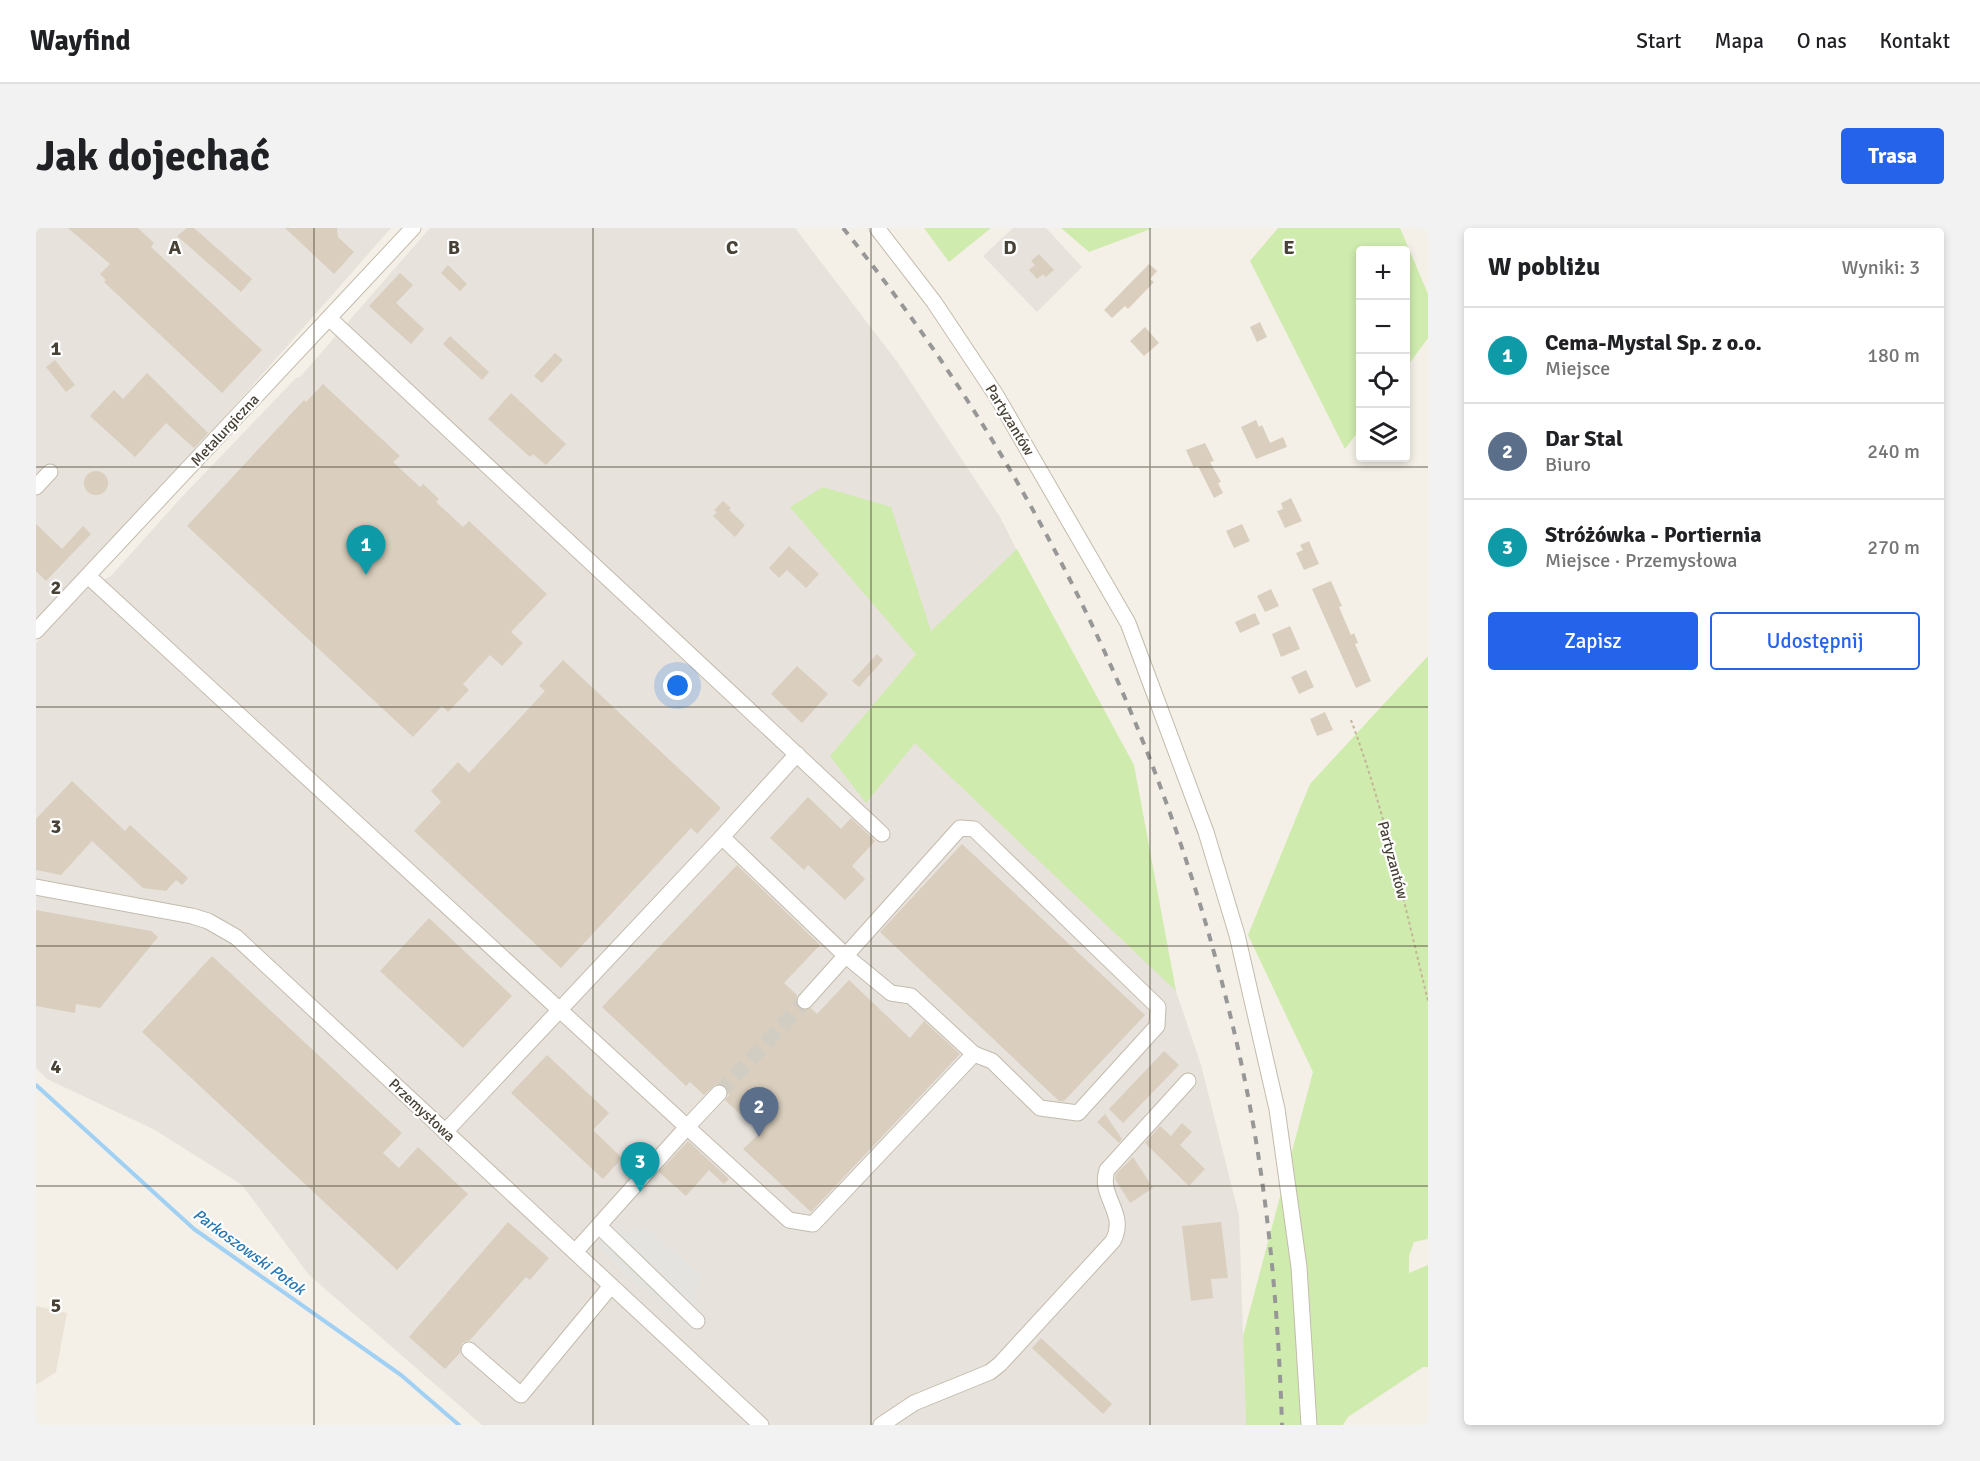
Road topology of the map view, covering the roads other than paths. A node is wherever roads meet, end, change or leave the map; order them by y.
1 (413, 228) edge
2 (877, 228) edge
3 (329, 318) junction
4 (50, 472) dead end
5 (36, 487) edge
6 (88, 576) junction
7 (36, 631) edge
8 (797, 754) junction
9 (882, 834) dead end
10 (722, 837) junction
11 (36, 886) edge
12 (846, 956) junction
13 (805, 1001) tunnel mouth
14 (558, 1010) junction
15 (974, 1054) junction
16 (1188, 1081) dead end
17 (719, 1093) tunnel mouth
18 (687, 1127) junction
19 (445, 1132) junction
20 (599, 1226) junction
21 (575, 1252) junction
22 (611, 1286) junction
23 (697, 1321) dead end
24 (469, 1350) dead end
25 (761, 1425) edge
26 (881, 1425) edge
27 (1309, 1425) edge

1 - 3 street, Metalurgiczna
2 - 27 street, Partyzantów
3 - 6 street, Metalurgiczna
3 - 8 street
4 - 5 street
6 - 7 street, Metalurgiczna
6 - 14 street
8 - 9 street
8 - 10 street
10 - 12 street
10 - 14 street
11 - 19 street, Przemysłowa
12 - 13 street
12 - 15 street
12 - 15 street
14 - 18 street
14 - 19 street
15 - 18 street
16 - 26 street
17 - 18 street
18 - 20 street
19 - 21 street, Przemysłowa
20 - 21 street
20 - 23 street
21 - 22 street, Przemysłowa
22 - 24 street
22 - 25 street, Przemysłowa

